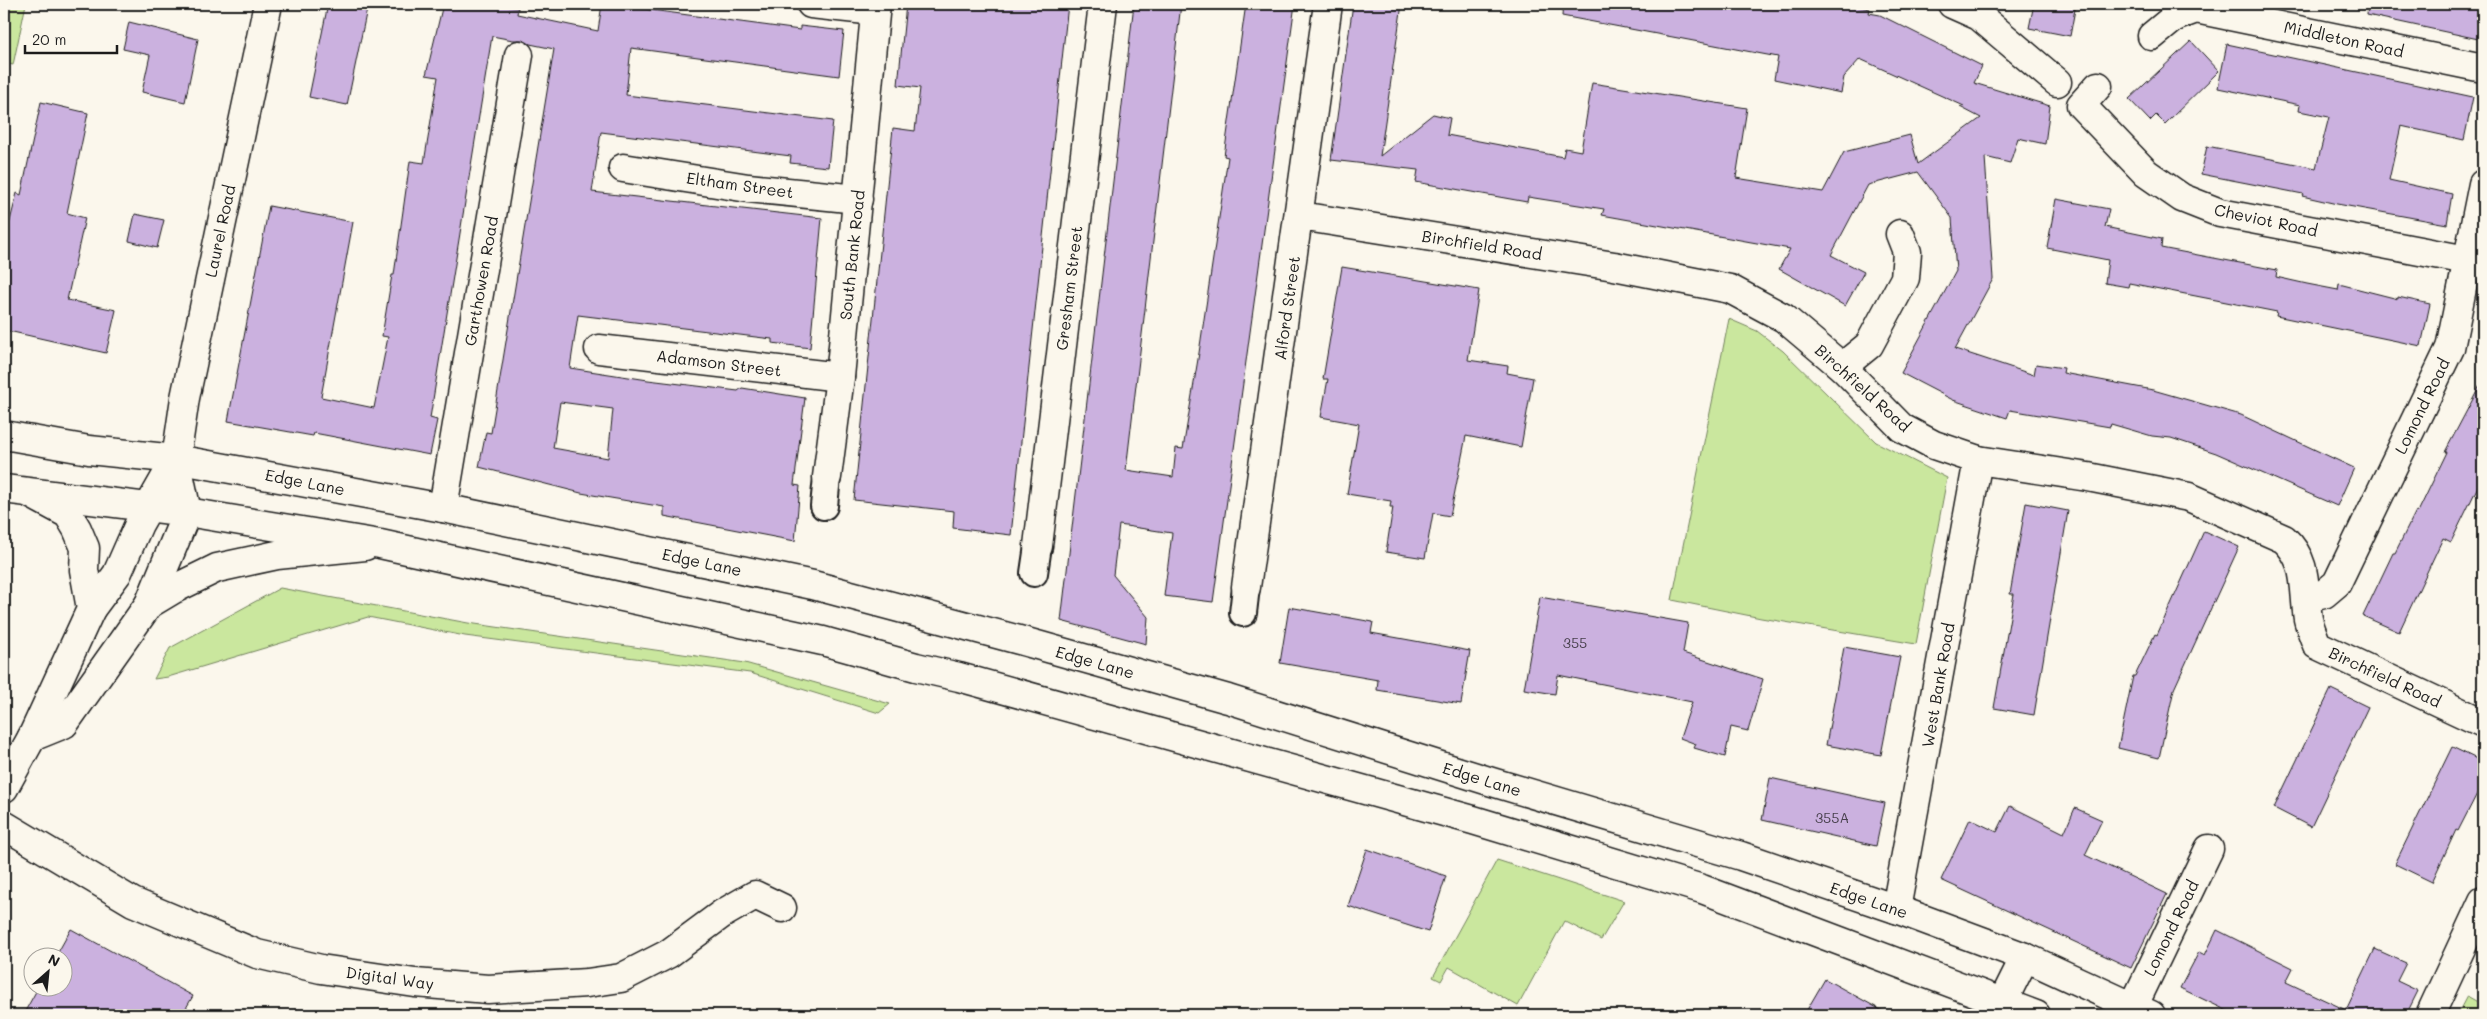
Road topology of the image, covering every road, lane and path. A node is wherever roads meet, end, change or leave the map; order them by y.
1 (268, 4) edge
2 (811, 4) edge
3 (1103, 4) edge
4 (1328, 4) edge
5 (1952, 4) edge
6 (876, 7) edge
7 (1984, 10) edge
8 (2152, 36) dead end
9 (519, 55) dead end
10 (2483, 68) edge
11 (2056, 82) dead end
12 (2098, 86) dead end
13 (623, 168) dead end
14 (2483, 184) edge
15 (858, 199) junction
16 (1300, 216) junction
17 (1900, 234) dead end
18 (2476, 261) edge
19 (599, 349) dead end
20 (1842, 367) junction
21 (840, 377) junction
22 (4, 435) edge
23 (176, 459) junction
24 (1978, 460) junction
25 (827, 477) joint
26 (4, 489) edge
27 (31, 494) junction
28 (824, 506) dead end
29 (149, 507) junction
30 (443, 508) junction
31 (187, 512) junction
32 (380, 544) junction
33 (1038, 546) joint
34 (1034, 573) dead end
35 (2307, 598) junction
36 (1244, 600) dead end
37 (149, 604) junction
38 (91, 609) junction
39 (2483, 724) edge
40 (32, 737) junction
41 (4, 788) edge
42 (4, 825) edge
43 (2209, 850) dead end
44 (2483, 901) edge
45 (782, 908) dead end
46 (1896, 909) junction
47 (2025, 957) junction
48 (2000, 1009) edge
49 (2142, 1011) edge
50 (2036, 1015) edge
51 (2430, 1015) edge

1 - 23 main road, Laurel Road
2 - 6 main road
3 - 33 main road, Gresham Street
4 - 16 main road, Alford Street
5 - 7 main road
6 - 15 main road, South Bank Road
7 - 11 main road
8 - 10 main road, Middleton Road
9 - 30 main road, Garthowen Road
12 - 18 main road, Cheviot Road
13 - 15 main road, Eltham Street
14 - 18 main road, Lomond Road
15 - 21 main road, South Bank Road
16 - 20 main road, Birchfield Road
16 - 36 main road, Alford Street
17 - 20 main road
18 - 35 main road, Lomond Road
19 - 21 main road, Adamson Street
20 - 24 main road, Birchfield Road
21 - 25 main road, South Bank Road
22 - 23 main road, Edge Lane
23 - 29 main road
23 - 30 main road, Edge Lane
23 - 31 main road
24 - 35 main road, Birchfield Road
24 - 46 main road, West Bank Road
25 - 28 street, South Bank Road
26 - 27 main road
27 - 29 main road
27 - 38 main road
29 - 31 main road
29 - 38 main road
30 - 46 main road, Edge Lane
31 - 32 main road
31 - 37 main road
32 - 37 main road
32 - 48 main road
33 - 34 street, Gresham Street
35 - 39 main road, Birchfield Road
37 - 40 main road
38 - 40 main road
40 - 41 main road
42 - 45 main road, Digital Way
43 - 49 main road, Lomond Road
44 - 51 main road
46 - 47 main road, Edge Lane
47 - 48 main road
47 - 49 main road, Edge Lane
48 - 50 main road

